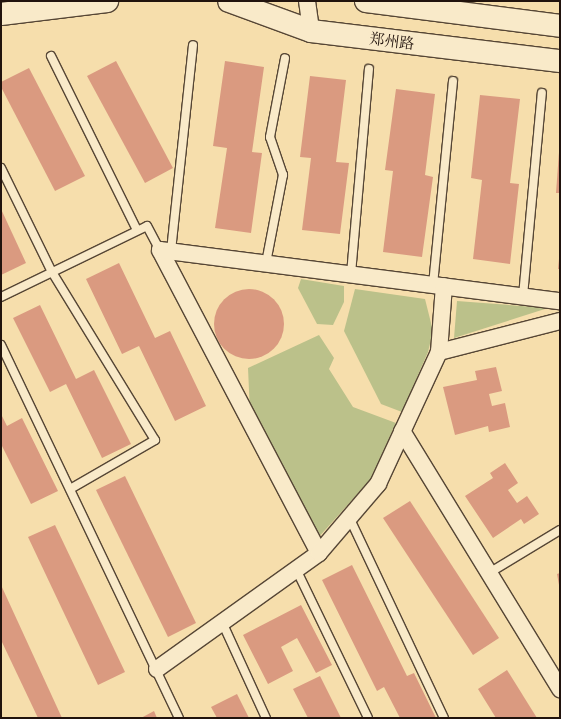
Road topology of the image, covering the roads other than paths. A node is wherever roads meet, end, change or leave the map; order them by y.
1 (107, 1) edge
2 (229, 1) edge
3 (307, 1) edge
4 (366, 1) edge
5 (1, 14) edge
6 (560, 26) edge
7 (311, 31) junction
8 (193, 45) dead end
9 (51, 56) dead end
10 (285, 58) dead end
11 (560, 61) edge
12 (369, 69) dead end
13 (453, 81) dead end
14 (542, 93) dead end
15 (1, 168) edge
16 (137, 230) junction
17 (166, 250) junction
18 (266, 263) junction
19 (52, 272) junction
20 (351, 274) junction
21 (439, 285) junction
22 (523, 296) junction
23 (1, 297) edge
24 (560, 301) edge
25 (560, 321) edge
26 (1, 345) edge
27 (439, 352) junction
28 (402, 431) junction
29 (70, 489) junction
30 (349, 517) junction
31 (560, 530) edge
32 (319, 553) junction
33 (296, 569) junction
34 (489, 573) junction
35 (222, 622) junction
36 (157, 668) junction
37 (560, 689) edge
38 (179, 718) edge
39 (266, 718) edge
40 (368, 718) edge
41 (444, 718) edge

1 - 5 street
2 - 7 street, 郑州路
3 - 7 street
4 - 6 street
7 - 11 street, 郑州路
8 - 17 lane
9 - 16 lane
10 - 18 lane
12 - 20 lane
13 - 21 lane
14 - 22 lane
15 - 19 lane
16 - 17 lane
16 - 19 lane
17 - 18 street
17 - 32 street
18 - 20 street
19 - 23 lane
19 - 29 lane
20 - 21 street
21 - 22 street
21 - 27 street
22 - 24 street
25 - 27 street
26 - 29 lane
27 - 28 street
28 - 30 street
28 - 34 street
29 - 36 lane
30 - 32 street
30 - 41 lane
31 - 34 lane
32 - 33 street
33 - 35 street
33 - 40 lane
34 - 37 street
35 - 36 street
35 - 39 lane
36 - 38 lane

